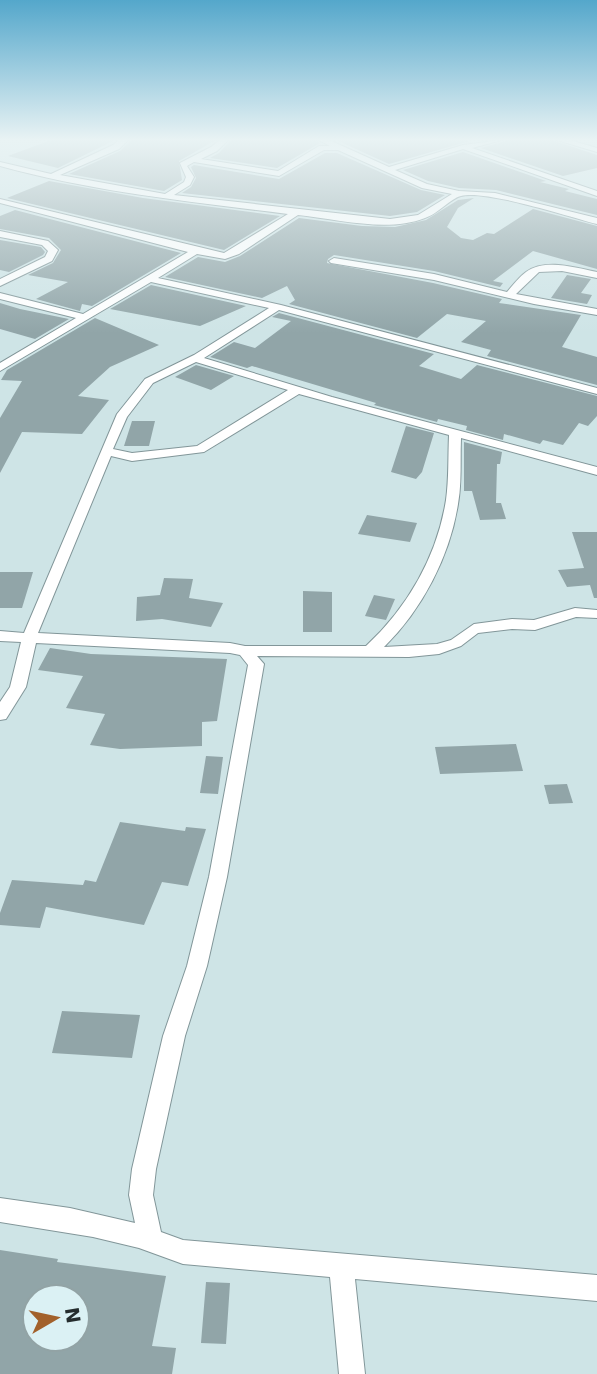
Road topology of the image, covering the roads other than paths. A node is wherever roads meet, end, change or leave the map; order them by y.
1 (12, 204) edge
2 (223, 204) edge
3 (445, 204) edge
4 (529, 204) edge
5 (295, 213) junction
6 (597, 222) edge
7 (0, 234) edge
8 (196, 251) junction
9 (334, 261) dead end
10 (597, 275) edge
11 (152, 279) junction
12 (0, 282) edge
13 (509, 295) junction
14 (0, 296) edge
15 (278, 307) junction
16 (597, 312) edge
17 (82, 317) junction
18 (198, 357) junction
19 (0, 368) edge
20 (297, 390) junction
21 (597, 391) edge
22 (455, 433) junction
23 (107, 451) junction
24 (597, 471) edge
25 (597, 614) edge
26 (0, 636) edge
27 (29, 638) junction
28 (245, 651) junction
29 (370, 651) junction
30 (0, 715) edge
31 (0, 1210) edge
32 (151, 1239) junction
33 (341, 1265) junction
34 (597, 1288) edge
35 (352, 1374) edge

1 - 8 street
2 - 5 street
3 - 5 street
4 - 6 street
5 - 8 street
7 - 12 street
8 - 11 street
9 - 13 street
10 - 13 street
11 - 15 street
11 - 17 street
13 - 16 street
14 - 17 street
15 - 18 street
15 - 21 street
17 - 19 street
18 - 20 street
18 - 23 street
20 - 22 street
20 - 23 street
22 - 24 street
22 - 29 street
23 - 27 street
25 - 29 street
26 - 27 street
27 - 28 street
27 - 30 street
28 - 29 street
28 - 32 street
31 - 32 street
32 - 33 street
33 - 34 street
33 - 35 street

